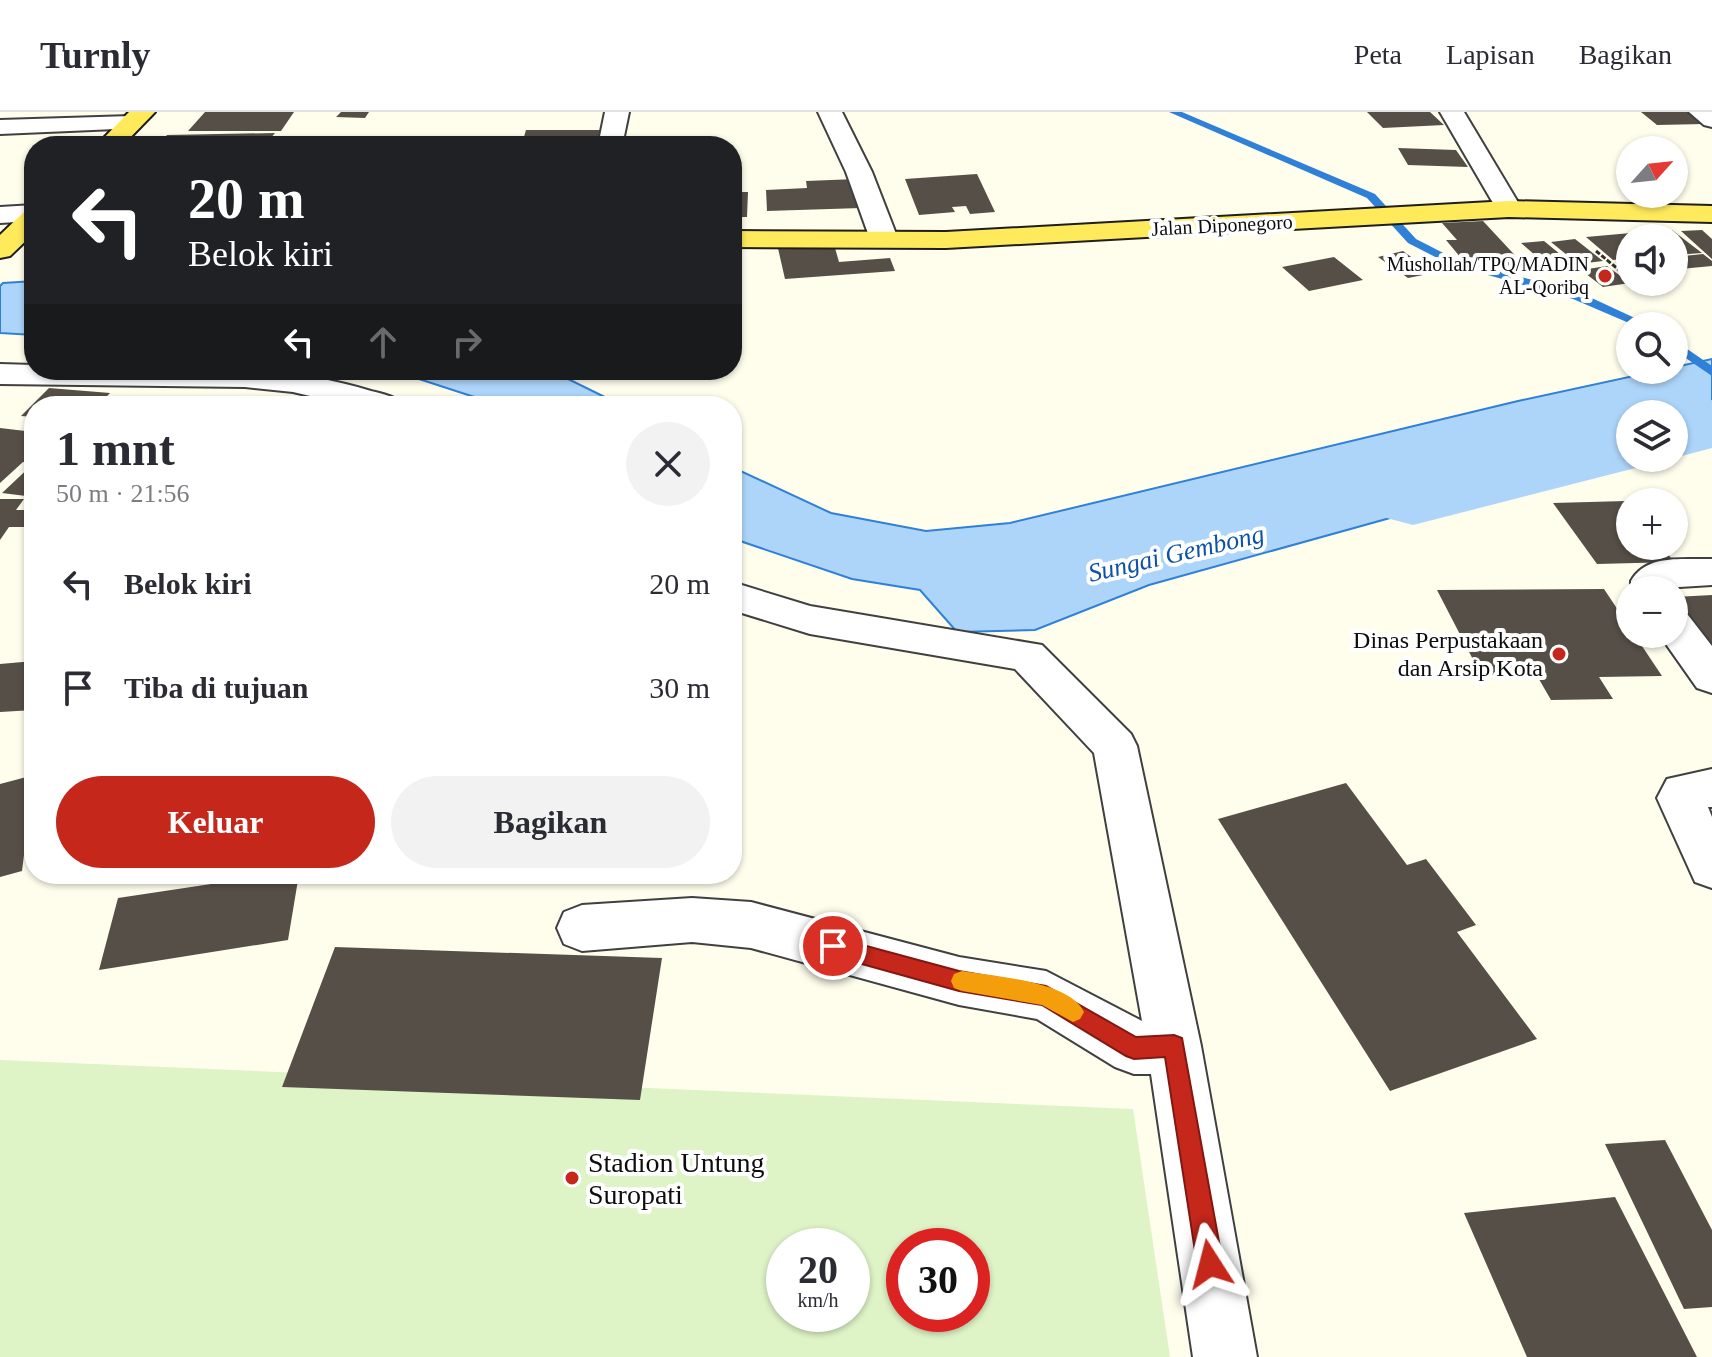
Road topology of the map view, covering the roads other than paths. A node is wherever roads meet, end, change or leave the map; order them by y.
1 (617, 112) edge
2 (830, 112) edge
3 (1452, 112) edge
4 (1701, 112) edge
5 (137, 118) edge
6 (1712, 120) edge
7 (0, 127) edge
8 (118, 136) edge
9 (612, 136) edge
10 (1509, 209) junction
11 (1712, 214) edge
12 (742, 239) edge
13 (884, 239) junction
14 (0, 374) edge
15 (24, 374) edge
16 (258, 380) edge
17 (360, 396) edge
18 (1712, 572) edge
19 (1655, 576) edge
20 (742, 599) edge
21 (1688, 644) edge
22 (1712, 677) edge
23 (1712, 788) edge
24 (1712, 867) edge
25 (582, 928) dead end
26 (1174, 1046) junction
27 (1225, 1357) edge

1 - 9 street
2 - 13 street
3 - 10 street
4 - 6 street
5 - 7 street
5 - 8 main road
10 - 11 main road, Jalan Diponegoro
10 - 13 main road, Jalan Diponegoro
12 - 13 main road, Jalan Diponegoro
14 - 15 street
16 - 17 street
18 - 19 street
20 - 26 street
21 - 22 street
23 - 24 street
25 - 26 street
26 - 27 street

